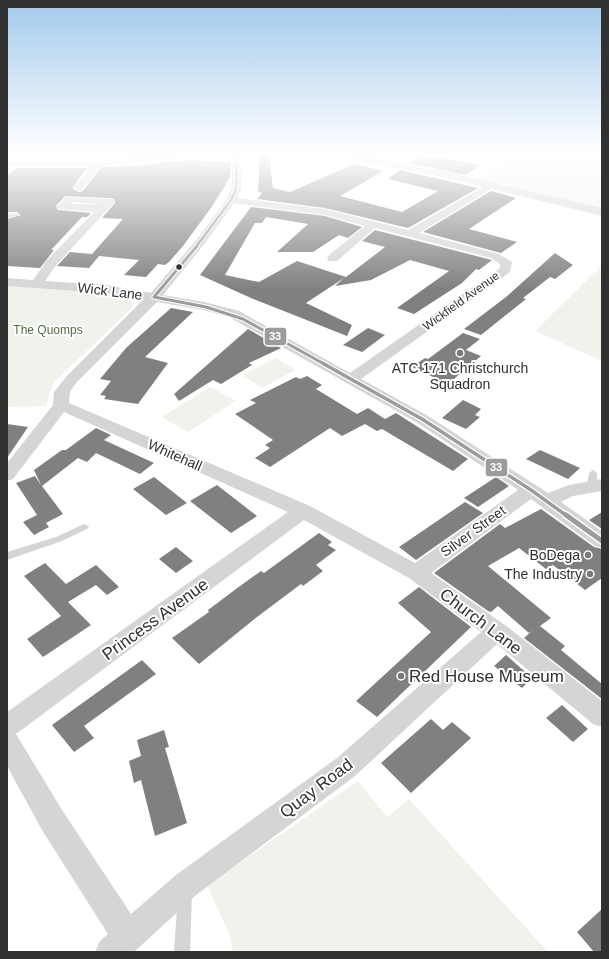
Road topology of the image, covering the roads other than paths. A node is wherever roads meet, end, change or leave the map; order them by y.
1 (231, 200) joint
2 (468, 200) edge
3 (550, 200) edge
4 (102, 209) dead end
5 (602, 212) edge
6 (17, 215) dead end
7 (7, 216) edge
8 (374, 224) junction
9 (411, 234) junction
10 (333, 258) dead end
11 (7, 282) edge
12 (37, 284) junction
13 (154, 297) junction
14 (350, 380) junction
15 (61, 404) junction
16 (7, 475) edge
17 (596, 481) edge
18 (531, 490) junction
19 (547, 501) junction
20 (303, 511) junction
21 (84, 527) dead end
22 (602, 541) edge
23 (7, 556) edge
24 (416, 573) junction
25 (497, 631) junction
26 (602, 716) edge
27 (8, 743) edge
28 (186, 885) junction
29 (119, 945) edge
30 (182, 952) edge

1 - 8 street, Wickfield Avenue
1 - 13 street
2 - 9 street
3 - 5 street
4 - 12 street
6 - 7 lane
8 - 9 street, Wickfield Avenue
8 - 10 street
9 - 14 street, Wickfield Avenue
11 - 12 street, Wick Lane
12 - 13 street, Wick Lane
13 - 14 street, Wick Lane
13 - 15 street
14 - 18 street, Wick Lane
15 - 16 street
15 - 20 street, Whitehall
17 - 19 street
18 - 19 street, Wick Lane
18 - 24 street, Silver Street
19 - 22 street, Wick Lane
20 - 24 street, Whitehall
20 - 27 street, Princess Avenue
21 - 23 lane
24 - 25 street, Church Lane
25 - 26 street, Church Lane
25 - 28 street, Quay Road
27 - 29 street, Quay Road
28 - 29 street, Quay Road
28 - 30 lane

